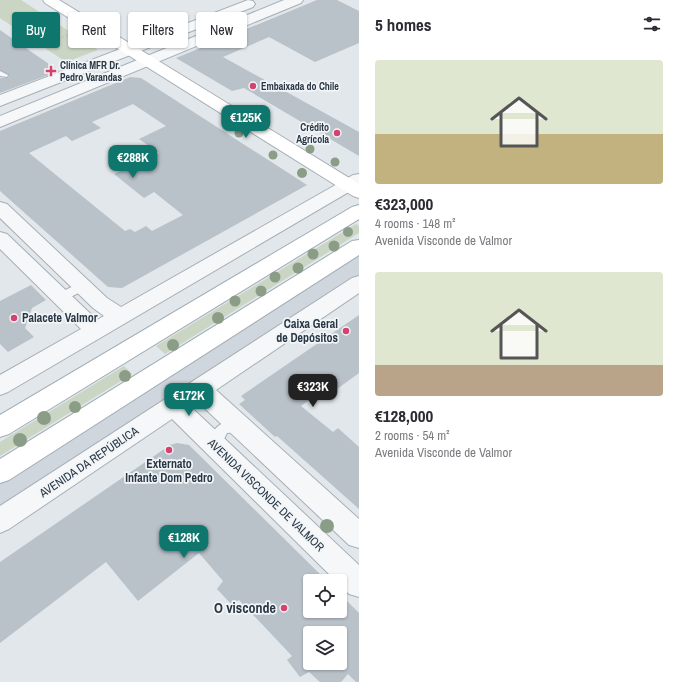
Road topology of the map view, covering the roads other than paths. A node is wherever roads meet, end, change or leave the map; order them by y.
1 (50, 0) edge
2 (258, 0) edge
3 (296, 0) edge
4 (128, 49) junction
5 (148, 61) junction
6 (0, 101) edge
7 (0, 122) edge
8 (355, 185) edge
9 (0, 208) edge
10 (359, 211) edge
11 (0, 238) edge
12 (359, 246) edge
13 (359, 284) edge
14 (82, 286) junction
15 (61, 297) junction
16 (121, 317) junction
17 (95, 332) junction
18 (0, 386) edge
19 (199, 389) junction
20 (174, 406) junction
21 (0, 427) edge
22 (240, 427) junction
23 (214, 445) junction
24 (0, 472) edge
25 (0, 521) edge
26 (359, 536) edge
27 (359, 584) edge

1 - 4 main road
2 - 4 street
3 - 5 street
4 - 5 main road
4 - 6 street
5 - 7 street
5 - 8 main road
8 - 16 street
9 - 14 street
10 - 21 main road
11 - 15 street
12 - 24 main road
13 - 19 street, AVENIDA DA REPÚBLICA
14 - 15 lane
14 - 16 street
15 - 17 street
16 - 17 street
17 - 18 street
19 - 20 street, AVENIDA DA REPÚBLICA
19 - 22 street
20 - 23 street, AVENIDA VISCONDE DE VALMOR
20 - 25 street, AVENIDA DA REPÚBLICA
22 - 23 lane
22 - 26 street
23 - 27 street, AVENIDA VISCONDE DE VALMOR

